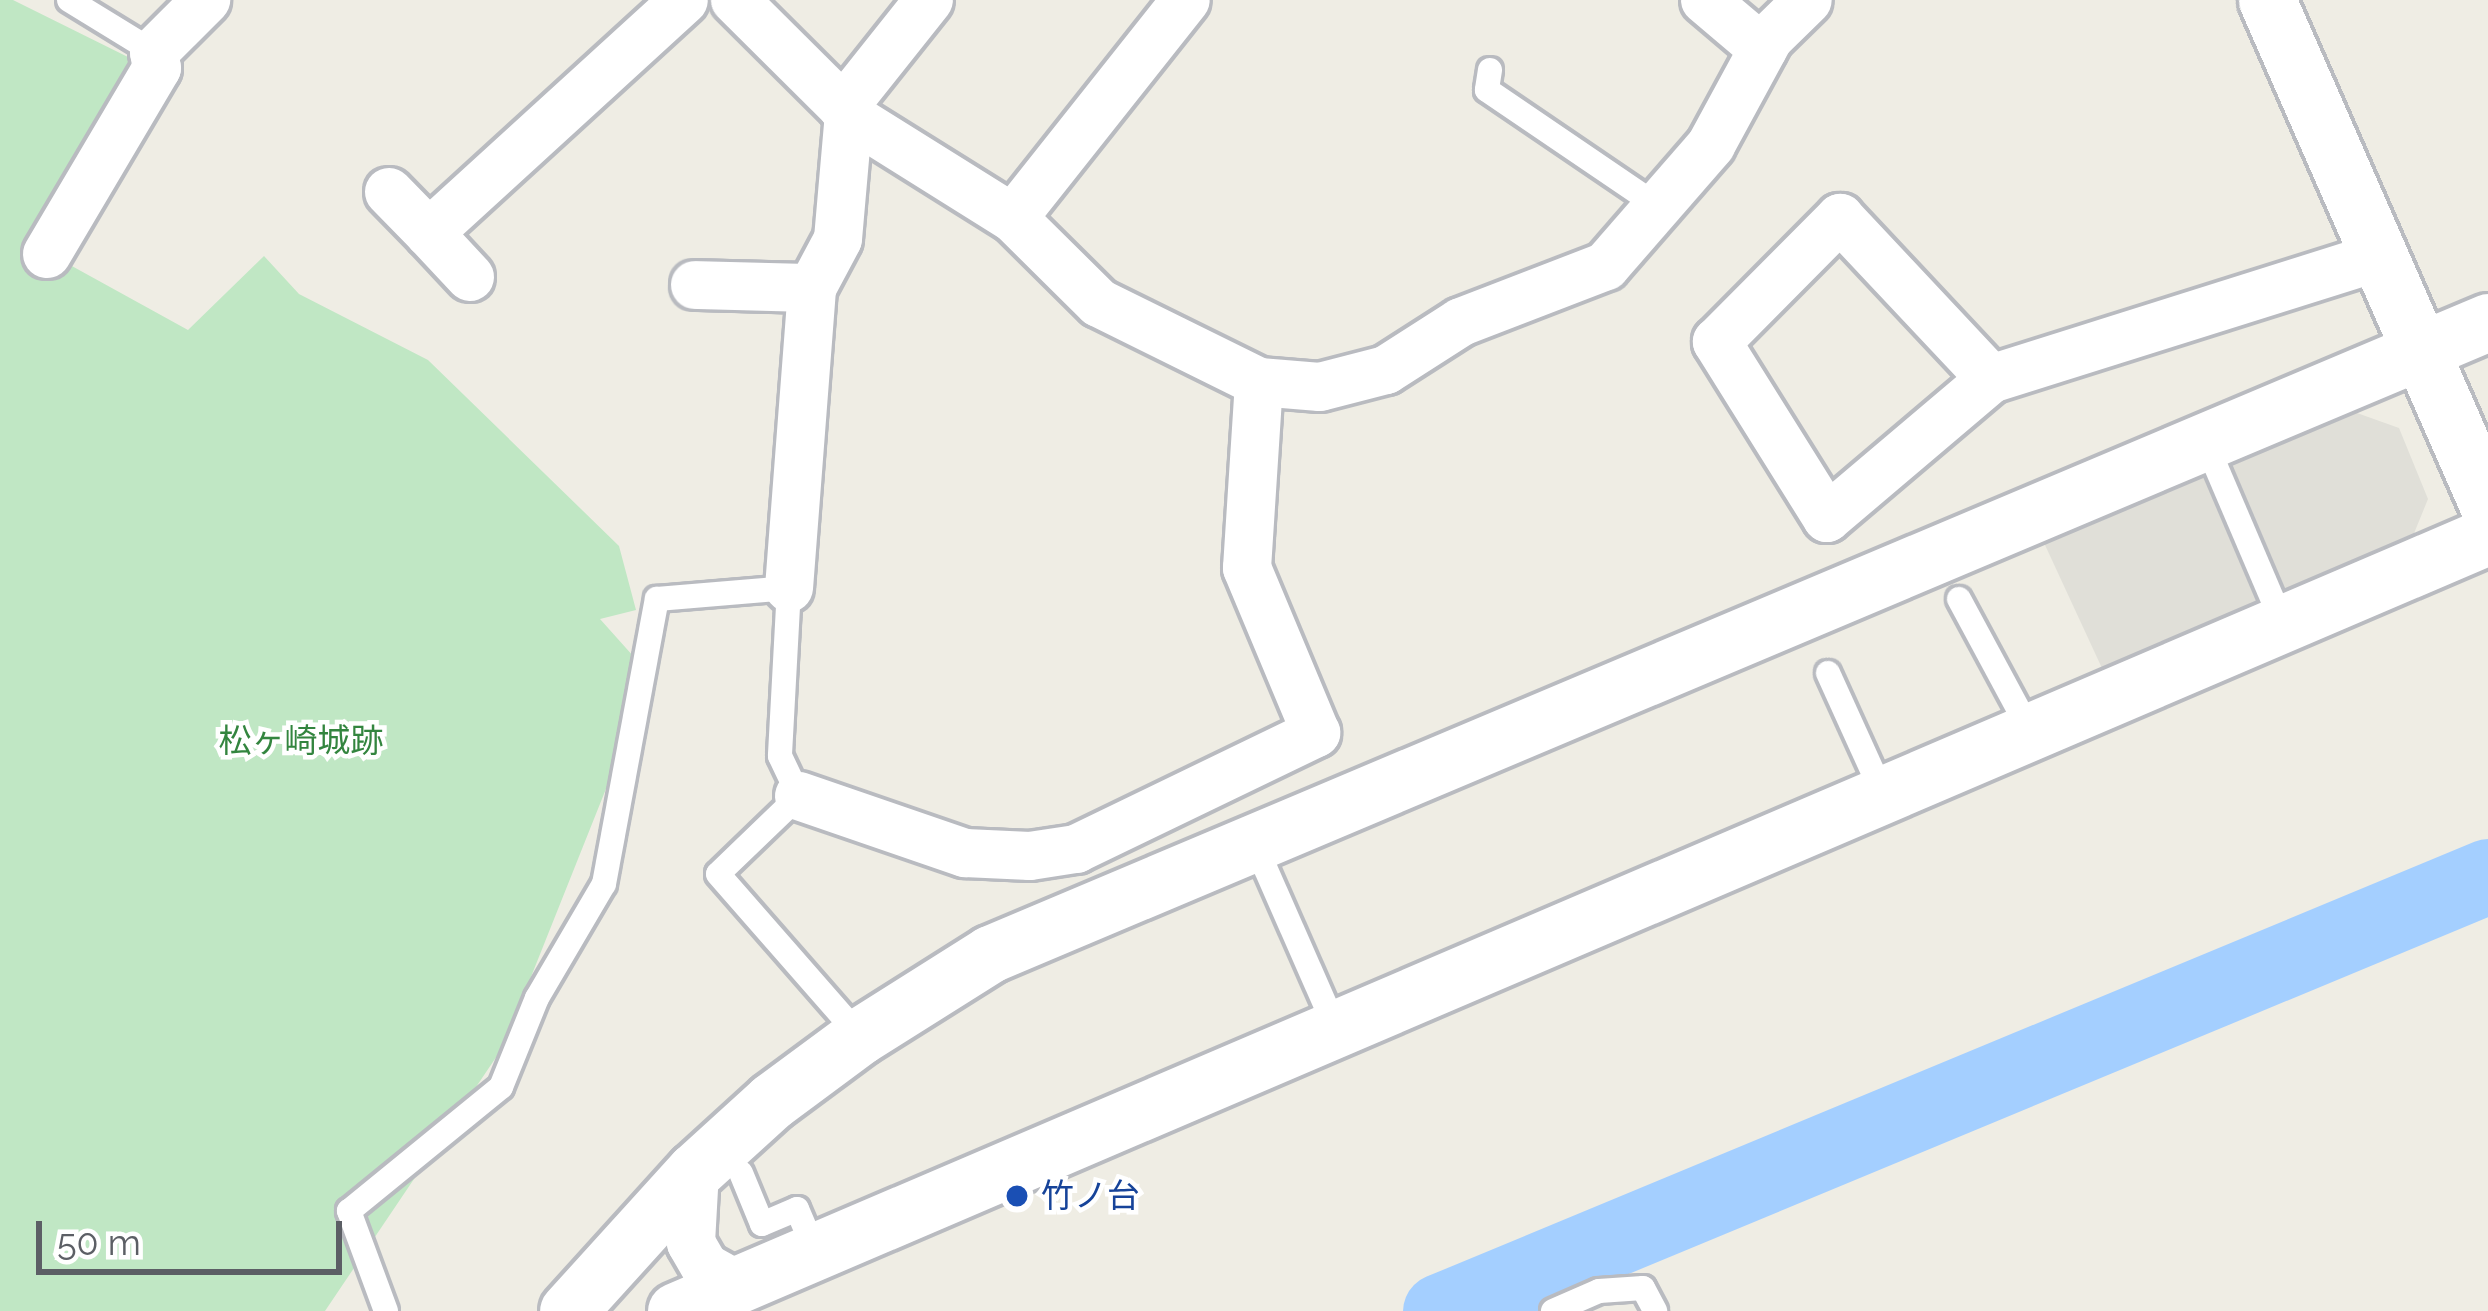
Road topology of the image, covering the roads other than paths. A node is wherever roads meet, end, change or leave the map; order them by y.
1 (69, 0) edge
2 (206, 0) edge
3 (684, 0) edge
4 (735, 0) edge
5 (929, 0) edge
6 (1186, 0) edge
7 (1705, 0) edge
8 (1808, 0) edge
9 (2267, 0) edge
10 (1763, 49) junction
11 (154, 52) junction
12 (1490, 70) dead end
13 (846, 111) junction
14 (388, 192) dead end
15 (1658, 206) junction
16 (1013, 218) junction
17 (430, 233) junction
18 (47, 254) dead end
19 (2382, 256) junction
20 (470, 277) dead end
21 (695, 285) dead end
22 (812, 288) junction
23 (2488, 322) edge
24 (2421, 350) junction
25 (1991, 379) junction
26 (1258, 382) junction
27 (2205, 441) junction
28 (2488, 505) edge
29 (2488, 536) edge
30 (789, 588) junction
31 (1959, 599) dead end
32 (2283, 624) junction
33 (1828, 673) dead end
34 (2030, 731) junction
35 (1883, 794) junction
36 (800, 796) junction
37 (1253, 840) junction
38 (1336, 1029) junction
39 (861, 1049) junction
40 (718, 1172) junction
41 (814, 1251) junction
42 (736, 1284) junction
43 (386, 1311) edge
44 (568, 1311) edge
45 (676, 1311) edge
46 (1553, 1311) edge
47 (1654, 1311) edge

1 - 11 lane
2 - 11 street
3 - 17 street
4 - 13 street
5 - 13 street
6 - 16 street
7 - 10 street
8 - 10 street
9 - 19 street
10 - 15 street
11 - 18 street
12 - 15 lane
13 - 16 street
13 - 22 street
14 - 17 street
15 - 26 street
16 - 26 street
17 - 20 street
19 - 24 street
19 - 25 street
21 - 22 street
22 - 30 street
23 - 24 street
24 - 27 street
24 - 28 street
25 - 25 street
26 - 36 street
27 - 32 lane
27 - 37 street
29 - 32 street
30 - 36 lane
30 - 43 lane
31 - 34 lane
32 - 34 street
33 - 35 lane
34 - 35 street
35 - 38 street
36 - 39 lane
37 - 38 lane
37 - 39 street
38 - 41 street
39 - 40 street
40 - 41 lane
40 - 42 street
40 - 44 street
41 - 42 street
42 - 45 street
46 - 47 lane

